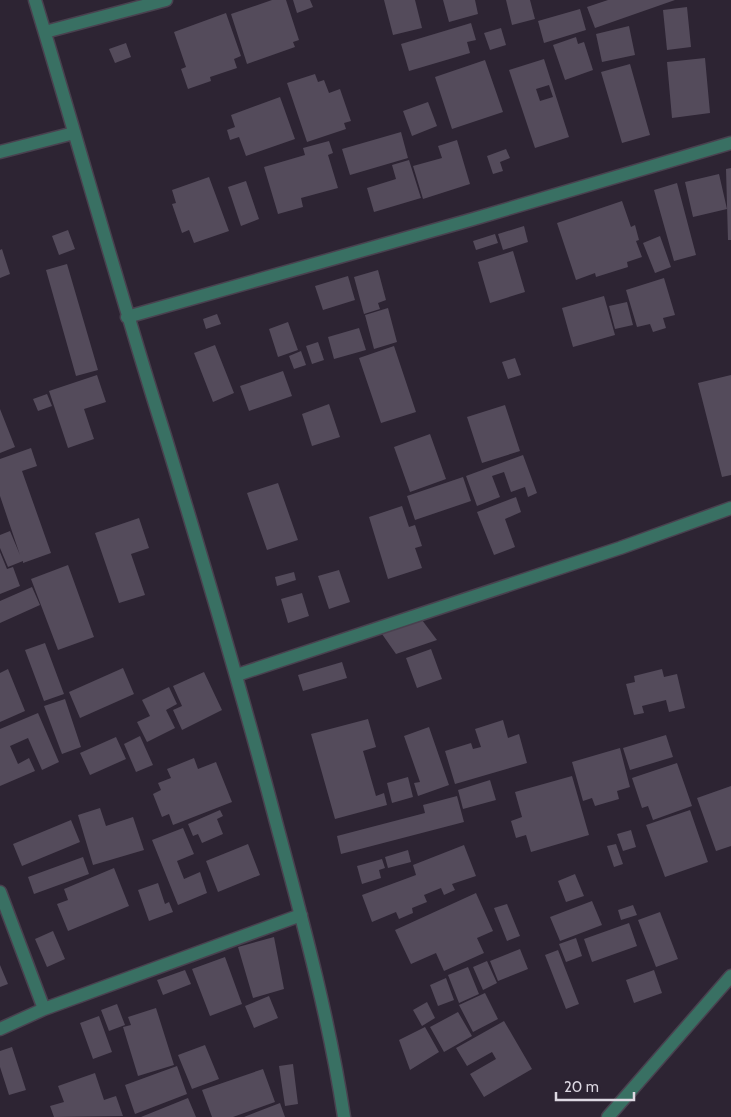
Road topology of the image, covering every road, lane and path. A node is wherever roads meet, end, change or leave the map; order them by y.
1 (35, 0) edge
2 (166, 0) edge
3 (45, 32) junction
4 (74, 133) junction
5 (731, 143) edge
6 (0, 152) edge
7 (128, 317) junction
8 (731, 508) edge
9 (237, 675) junction
10 (0, 892) edge
11 (301, 915) junction
12 (731, 976) edge
13 (44, 1008) junction
14 (0, 1029) edge
15 (344, 1117) edge
16 (608, 1117) edge

1 - 3 street
2 - 3 street
3 - 4 street
4 - 6 street
4 - 7 street
5 - 7 street
7 - 9 street
8 - 9 street
9 - 11 street
10 - 13 street
11 - 13 street
11 - 15 street
12 - 16 street
13 - 14 street

